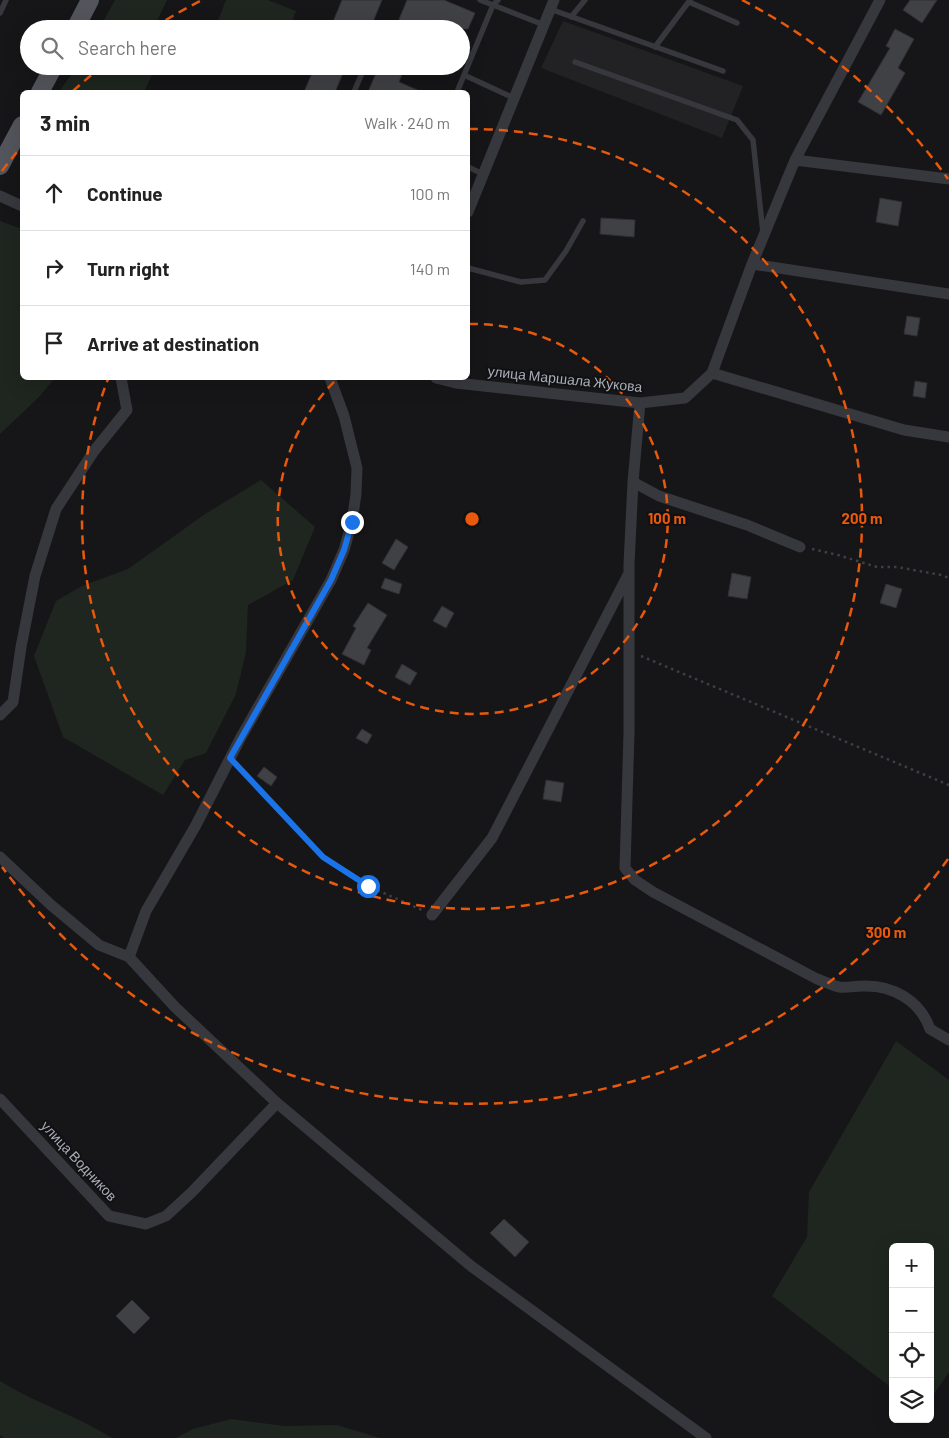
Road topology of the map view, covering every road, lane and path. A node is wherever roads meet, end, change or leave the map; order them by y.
1 (6, 0) edge
2 (90, 0) edge
3 (480, 0) edge
4 (498, 0) edge
5 (585, 0) edge
6 (880, 0) edge
7 (690, 1) edge
8 (493, 5) junction
9 (552, 5) edge
10 (0, 13) edge
11 (571, 17) junction
12 (80, 20) edge
13 (736, 22) dead end
14 (544, 25) junction
15 (656, 47) junction
16 (470, 61) edge
17 (575, 62) dead end
18 (724, 71) dead end
19 (49, 75) edge
20 (361, 75) edge
21 (464, 76) joint
22 (41, 90) edge
23 (355, 90) edge
24 (458, 90) edge
25 (514, 98) junction
26 (20, 129) edge
27 (795, 160) junction
28 (0, 166) edge
29 (470, 168) edge
30 (483, 174) junction
31 (949, 180) edge
32 (0, 196) edge
33 (20, 205) edge
34 (470, 207) edge
35 (583, 221) dead end
36 (763, 238) junction
37 (752, 264) junction
38 (470, 269) edge
39 (949, 294) edge
40 (712, 373) junction
41 (121, 380) edge
42 (331, 380) edge
43 (444, 380) edge
44 (640, 403) junction
45 (949, 437) edge
46 (633, 482) junction
47 (800, 547) joint
48 (629, 573) junction
49 (949, 578) edge
50 (630, 652) junction
51 (0, 715) edge
52 (230, 758) junction
53 (949, 785) edge
54 (0, 858) edge
55 (432, 915) joint
56 (129, 957) junction
57 (949, 1040) edge
58 (0, 1099) edge
59 (277, 1103) junction
60 (706, 1438) edge

1 - 10 lane
2 - 12 main road
3 - 8 lane
4 - 8 lane
5 - 11 lane
6 - 27 street
7 - 13 lane
7 - 15 lane
8 - 14 lane
8 - 16 lane
9 - 11 lane
9 - 14 street
11 - 15 lane
14 - 25 street
15 - 18 lane
17 - 36 lane
19 - 22 main road
20 - 23 lane
21 - 24 lane
21 - 25 lane
25 - 30 street
26 - 28 main road
27 - 31 street
27 - 36 street
29 - 30 lane
30 - 34 street
32 - 33 street
35 - 38 lane
36 - 37 street
37 - 39 street
37 - 40 street
40 - 44 street, улица Маршала Жукова
40 - 45 street
41 - 51 street
42 - 52 street
43 - 44 street, улица Маршала Жукова
44 - 46 street
46 - 47 street
46 - 48 street
47 - 49 path
48 - 50 street
48 - 55 street
50 - 53 path
50 - 57 street
52 - 55 path
52 - 56 street
54 - 56 street
56 - 59 street
58 - 59 street, улица Водников
59 - 60 street

